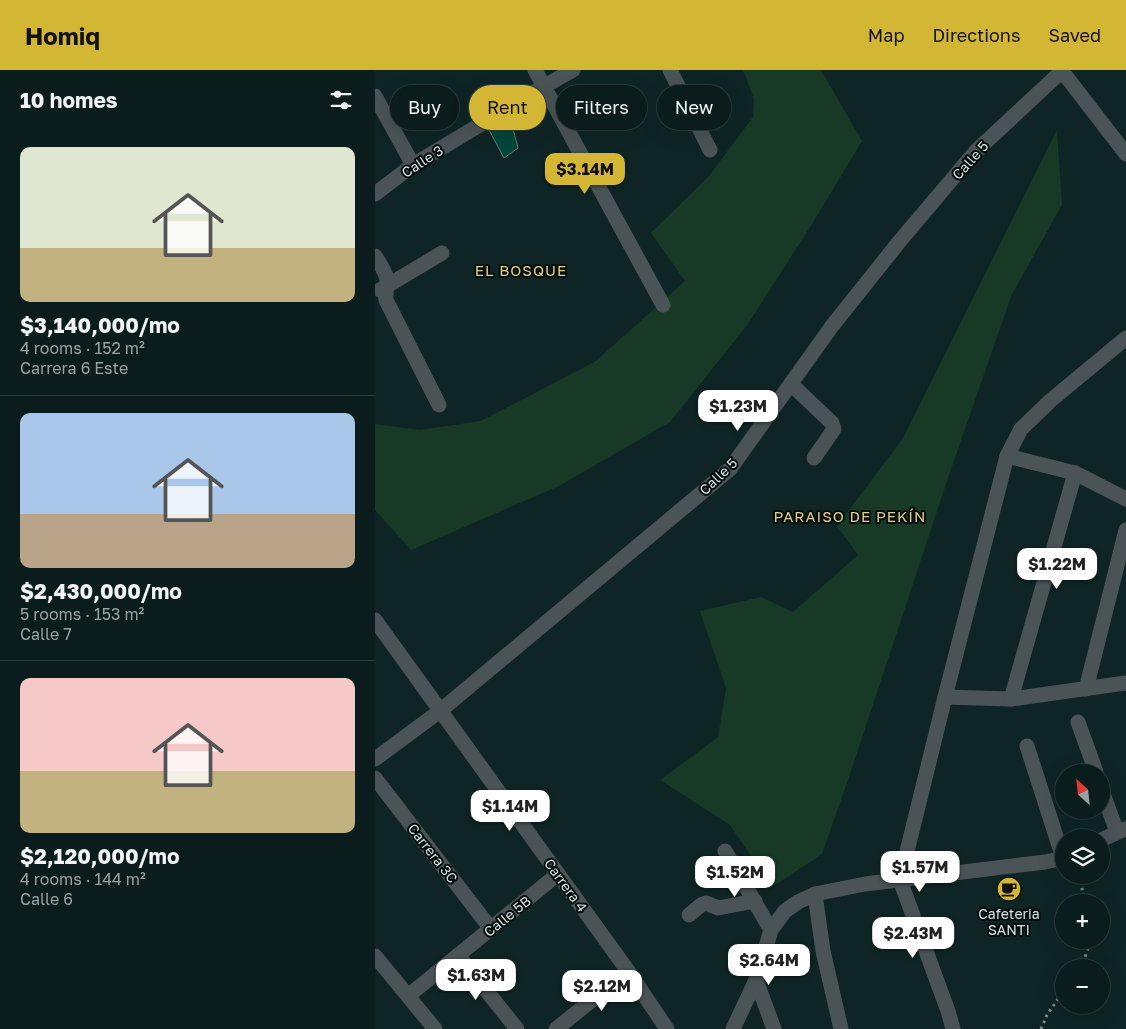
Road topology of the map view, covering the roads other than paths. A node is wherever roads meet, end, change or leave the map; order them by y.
1 (535, 70) edge
2 (573, 70) edge
3 (670, 70) edge
4 (1062, 70) edge
5 (542, 85) edge
6 (546, 85) edge
7 (546, 92) edge
8 (375, 96) edge
9 (471, 130) edge
10 (710, 150) dead end
11 (1126, 154) edge
12 (413, 165) junction
13 (375, 194) edge
14 (442, 253) dead end
15 (375, 256) edge
16 (381, 290) edge
17 (663, 305) dead end
18 (1126, 338) edge
19 (791, 384) junction
20 (439, 405) dead end
21 (1007, 456) junction
22 (814, 458) dead end
23 (1075, 473) junction
24 (1126, 498) edge
25 (1126, 530) edge
26 (375, 620) edge
27 (1126, 683) edge
28 (1086, 689) junction
29 (945, 697) junction
30 (1011, 698) junction
31 (440, 710) junction
32 (1078, 722) dead end
33 (1027, 746) dead end
34 (375, 759) edge
35 (1093, 764) edge
36 (375, 778) edge
37 (1110, 807) edge
38 (1121, 830) edge
39 (1055, 833) edge
40 (725, 850) dead end
41 (1055, 860) edge
42 (558, 874) junction
43 (900, 880) junction
44 (815, 894) junction
45 (755, 901) junction
46 (689, 915) dead end
47 (491, 929) junction
48 (771, 930) junction
49 (459, 955) junction
50 (375, 956) edge
51 (628, 971) junction
52 (756, 980) junction
53 (408, 996) junction
54 (435, 1029) edge
55 (517, 1029) edge
56 (556, 1029) edge
57 (667, 1029) edge
58 (733, 1029) edge
59 (774, 1029) edge
60 (841, 1029) edge
61 (953, 1029) edge

1 - 5 street
2 - 6 street, Calle 3
3 - 10 street
4 - 11 street
4 - 19 street, Calle 5
7 - 17 street
8 - 12 street
9 - 12 street, Calle 3
12 - 13 street, Calle 3
14 - 16 street
15 - 16 street
16 - 20 street
18 - 21 street
19 - 22 street
19 - 31 street, Calle 5
21 - 23 street
21 - 29 street
23 - 24 street
23 - 30 street
25 - 28 street
26 - 31 street, Carrera 4
27 - 28 street
28 - 30 street
29 - 30 street
29 - 43 street
31 - 34 street, Calle 5
31 - 42 street, Carrera 4
32 - 35 street
33 - 39 street
36 - 47 street, Carrera 3C
37 - 38 street
40 - 45 street
41 - 43 street
42 - 47 street, Calle 5B
42 - 51 street, Carrera 4
43 - 44 street
43 - 61 street
44 - 48 street
44 - 60 street
45 - 46 street
45 - 48 street
47 - 49 street, Calle 5B
48 - 52 street
49 - 53 street, Calle 5B
49 - 55 street
50 - 53 street
51 - 56 street
51 - 57 street, Carrera 4
52 - 58 street
52 - 59 street
53 - 54 street

